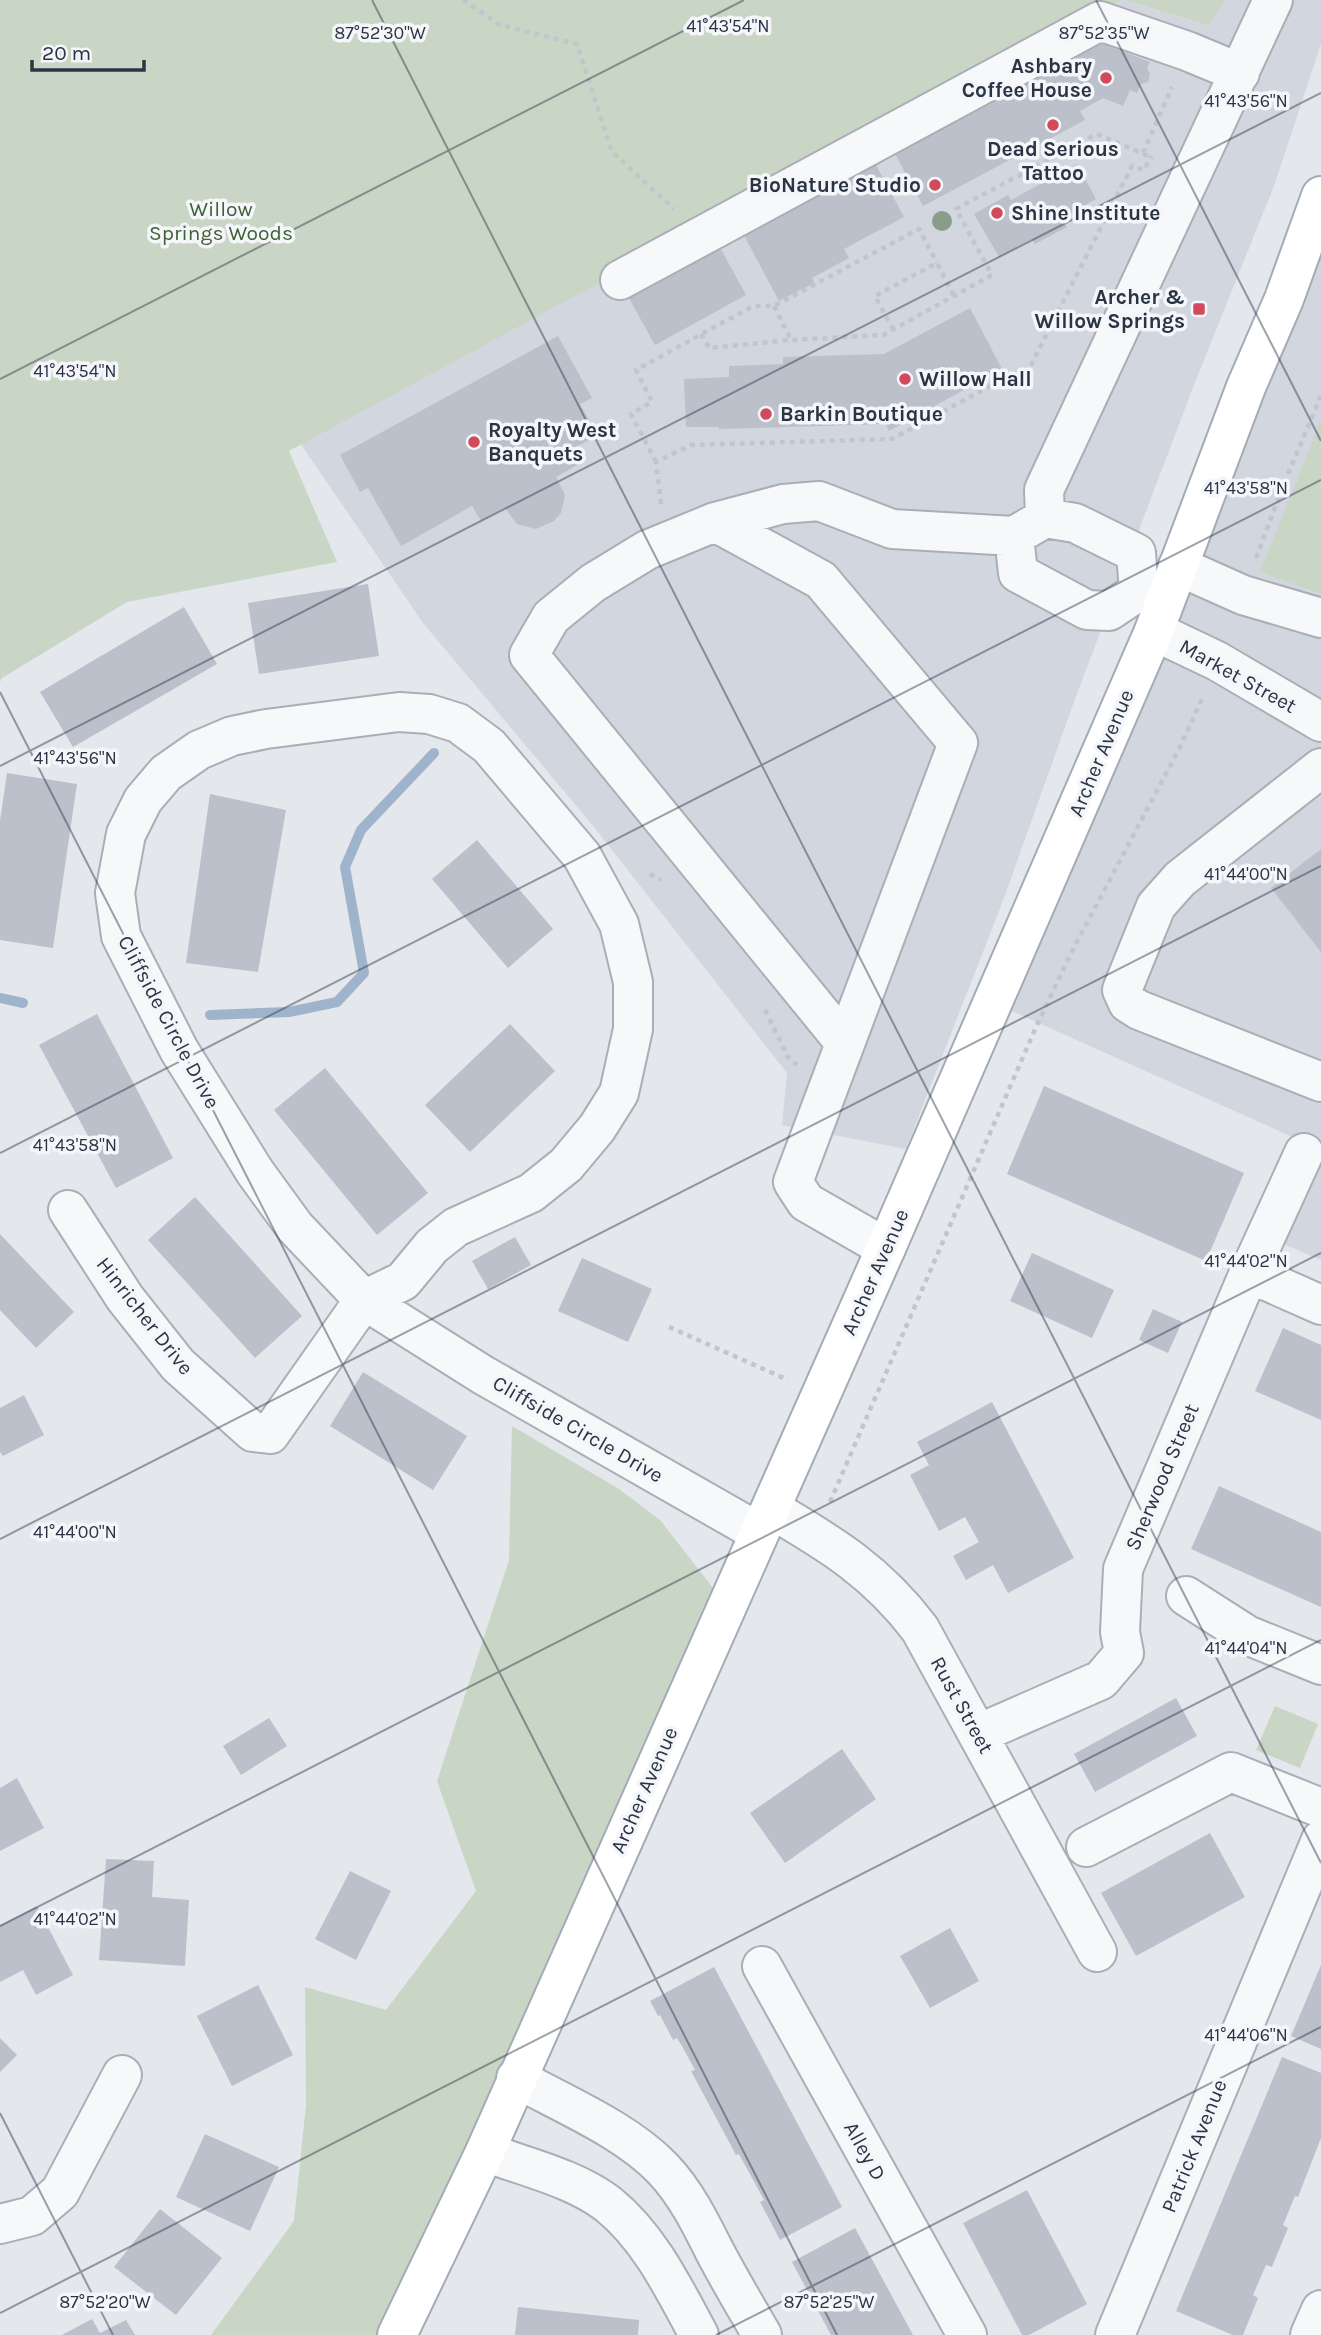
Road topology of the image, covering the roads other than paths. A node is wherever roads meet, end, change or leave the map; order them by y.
1 (1273, 0) edge
2 (1240, 73) junction
3 (1321, 196) edge
4 (620, 280) dead end
5 (715, 522) junction
6 (1029, 527) junction
7 (1178, 566) junction
8 (1152, 608) junction
9 (1321, 618) edge
10 (1321, 722) edge
11 (1321, 768) edge
12 (845, 1043) junction
13 (1321, 1082) edge
14 (1304, 1153) dead end
15 (68, 1210) dead end
16 (886, 1248) junction
17 (1249, 1273) junction
18 (364, 1300) junction
19 (1321, 1305) edge
20 (765, 1520) junction
21 (1186, 1595) dead end
22 (1321, 1665) edge
23 (978, 1734) junction
24 (1321, 1808) edge
25 (1321, 1840) edge
26 (1086, 1847) dead end
27 (1097, 1952) dead end
28 (762, 1966) dead end
29 (122, 2075) dead end
30 (516, 2078) junction
31 (485, 2152) junction
32 (0, 2224) edge
33 (1321, 2310) edge
34 (397, 2335) edge
35 (699, 2335) edge
36 (762, 2335) edge
37 (967, 2335) edge
38 (1115, 2335) edge
39 (1310, 2335) edge

1 - 2 street
2 - 4 street
2 - 6 street
3 - 7 main road, Archer Avenue
5 - 6 street
5 - 12 street
5 - 12 street
6 - 8 street
6 - 8 street
7 - 8 main road, Archer Avenue
7 - 9 street
8 - 10 street, Market Street
8 - 16 main road, Archer Avenue
11 - 13 street
12 - 16 street
14 - 17 street, Sherwood Street
15 - 18 street, Hinricher Drive
16 - 20 main road, Archer Avenue
17 - 19 street
17 - 23 street, Sherwood Street
18 - 18 street, Cliffside Circle Drive
18 - 20 street, Cliffside Circle Drive
20 - 23 street, Rust Street
20 - 30 main road, Archer Avenue
21 - 22 street
23 - 27 street, Rust Street
24 - 26 street
25 - 38 street, Patrick Avenue
28 - 37 street, Alley D
29 - 32 street
30 - 31 main road, Archer Avenue
30 - 36 street
31 - 34 main road, Archer Avenue
31 - 35 street
33 - 39 street

